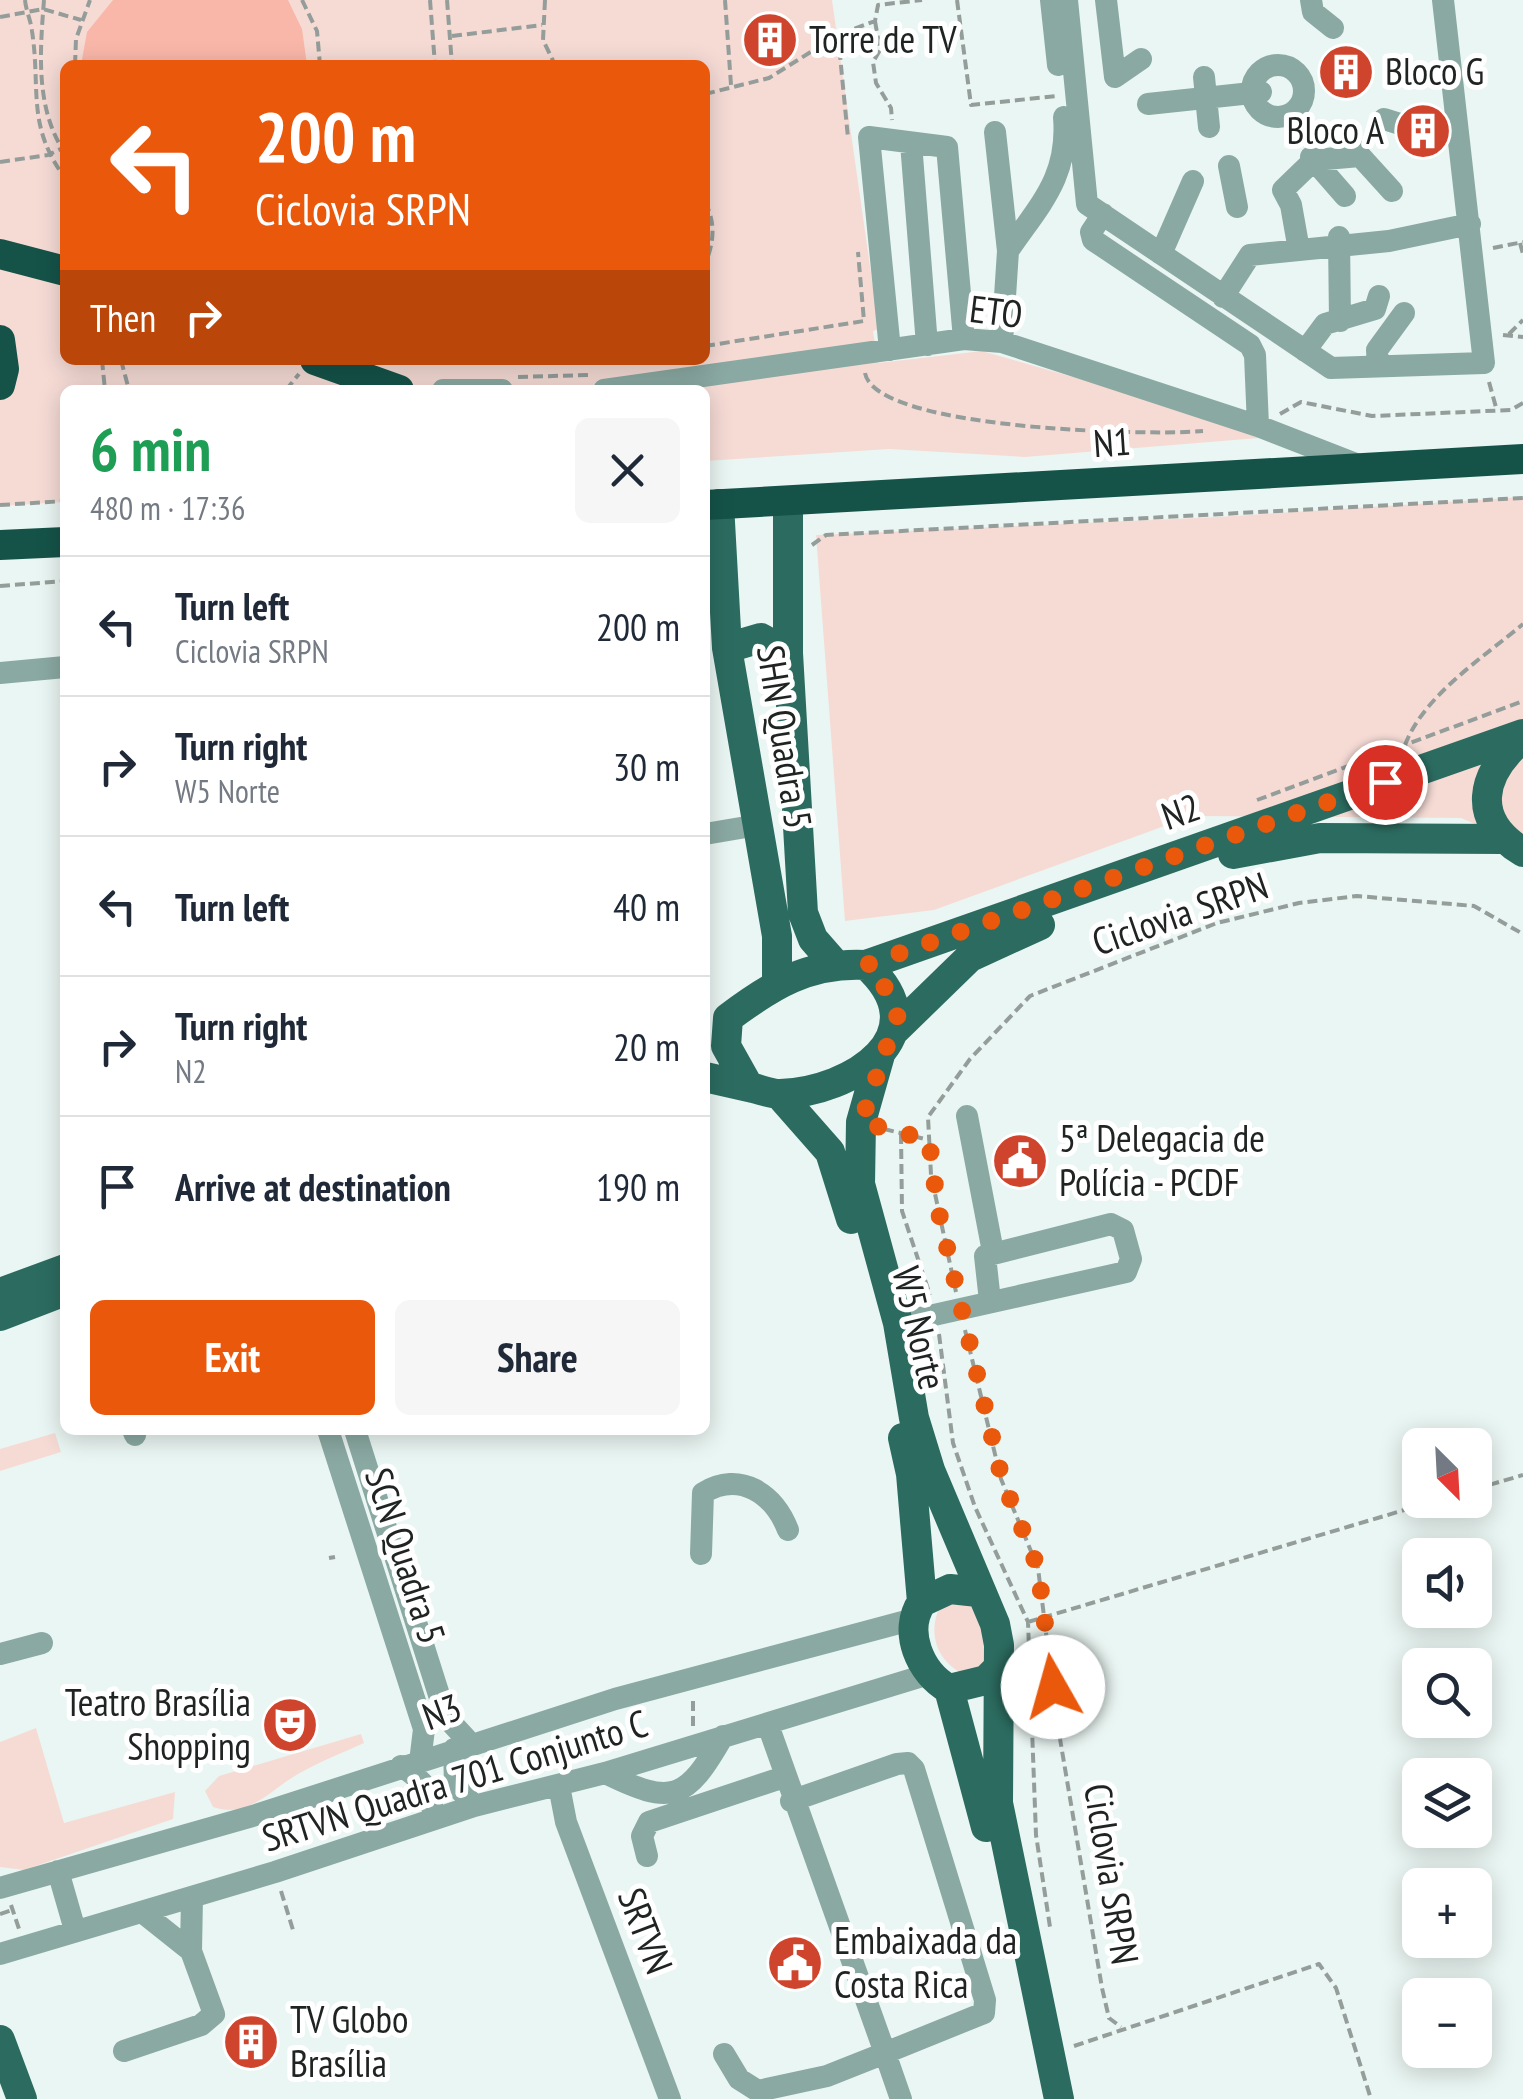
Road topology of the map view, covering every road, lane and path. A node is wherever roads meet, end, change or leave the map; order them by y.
1 (24, 0) edge
2 (44, 0) edge
3 (90, 0) edge
4 (302, 0) edge
5 (430, 0) edge
6 (447, 0) edge
7 (545, 0) edge
8 (725, 0) edge
9 (922, 0) edge
10 (957, 0) edge
11 (1051, 0) edge
12 (1068, 0) edge
13 (1106, 0) edge
14 (876, 3) edge
15 (1307, 7) edge
16 (1437, 7) edge
17 (43, 10) junction
18 (26, 12) junction
19 (0, 17) edge
20 (81, 20) junction
21 (875, 22) junction
22 (542, 25) junction
23 (1333, 28) dead end
24 (838, 35) junction
25 (452, 36) junction
26 (1141, 59) dead end
27 (76, 60) edge
28 (320, 60) edge
29 (436, 60) edge
30 (452, 60) edge
31 (553, 60) edge
32 (731, 86) junction
33 (1205, 88) junction
34 (710, 92) edge
35 (1256, 93) junction
36 (1062, 95) junction
37 (1148, 104) dead end
38 (1209, 127) dead end
39 (994, 132) dead end
40 (60, 139) edge
41 (902, 141) junction
42 (848, 150) dead end
43 (60, 151) edge
44 (48, 155) junction
45 (1313, 158) junction
46 (0, 162) edge
47 (1229, 166) dead end
48 (60, 171) edge
49 (1194, 180) dead end
50 (1392, 190) dead end
51 (1345, 196) dead end
52 (1236, 207) dead end
53 (1103, 214) junction
54 (710, 218) edge
55 (1470, 224) junction
56 (1393, 236) junction
57 (1340, 242) junction
58 (1522, 242) edge
59 (1297, 244) junction
60 (857, 245) dead end
61 (1008, 251) junction
62 (710, 252) edge
63 (1474, 252) junction
64 (0, 254) edge
65 (1523, 254) edge
66 (1177, 265) junction
67 (1398, 265) dead end
68 (60, 270) edge
69 (1223, 296) junction
70 (1379, 296) dead end
71 (1404, 313) dead end
72 (1336, 315) junction
73 (1523, 320) edge
74 (1509, 334) dead end
75 (0, 340) edge
76 (964, 340) junction
77 (1002, 342) junction
78 (927, 344) junction
79 (1309, 344) junction
80 (710, 345) edge
81 (890, 350) junction
82 (864, 355) junction
83 (1377, 358) junction
84 (1484, 363) junction
85 (329, 365) edge
86 (599, 382) edge
87 (509, 383) edge
88 (0, 384) edge
89 (385, 385) edge
90 (1523, 403) edge
91 (1497, 411) junction
92 (1258, 426) junction
93 (1207, 430) dead end
94 (1523, 460) edge
95 (1363, 467) junction
96 (710, 496) edge
97 (1523, 498) edge
98 (60, 501) edge
99 (788, 502) junction
100 (0, 506) edge
101 (0, 545) edge
102 (60, 548) edge
103 (788, 571) junction
104 (60, 582) edge
105 (0, 586) edge
106 (1523, 624) edge
107 (727, 648) junction
108 (788, 653) junction
109 (60, 667) edge
110 (0, 672) edge
111 (1523, 701) edge
112 (1523, 736) edge
113 (1405, 745) junction
114 (1255, 800) dead end
115 (758, 826) junction
116 (710, 833) edge
117 (1512, 846) edge
118 (1523, 934) edge
119 (834, 963) junction
120 (866, 965) junction
121 (777, 982) junction
122 (716, 1022) edge
123 (888, 1043) junction
124 (710, 1078) edge
125 (764, 1091) junction
126 (967, 1116) dead end
127 (861, 1122) junction
128 (929, 1140) junction
129 (993, 1252) junction
130 (60, 1271) edge
131 (0, 1293) edge
132 (60, 1293) edge
133 (990, 1301) junction
134 (960, 1311) junction
135 (0, 1316) edge
136 (898, 1322) junction
137 (330, 1435) edge
138 (357, 1435) edge
139 (1523, 1475) edge
140 (1492, 1484) edge
141 (1402, 1511) edge
142 (788, 1530) dead end
143 (702, 1554) dead end
144 (978, 1592) junction
145 (918, 1610) junction
146 (1044, 1618) junction
147 (1028, 1622) dead end
148 (42, 1643) dead end
149 (0, 1654) edge
150 (998, 1668) junction
151 (939, 1682) junction
152 (762, 1727) junction
153 (723, 1736) junction
154 (462, 1746) junction
155 (410, 1764) junction
156 (605, 1774) junction
157 (778, 1779) junction
158 (558, 1786) junction
159 (791, 1801) junction
160 (474, 1806) junction
161 (433, 1819) junction
162 (647, 1856) dead end
163 (58, 1871) junction
164 (275, 1872) junction
165 (3, 1887) edge
166 (192, 1897) junction
167 (12, 1910) junction
168 (142, 1912) junction
169 (0, 1914) edge
170 (75, 1930) junction
171 (293, 1930) dead end
172 (25, 1947) junction
173 (191, 1950) junction
174 (0, 1954) edge
175 (1121, 2027) junction
176 (1070, 2047) dead end
177 (124, 2051) dead end
178 (886, 2053) junction
179 (724, 2054) dead end
180 (3, 2062) edge
181 (22, 2099) edge
182 (670, 2099) edge
183 (900, 2099) edge
184 (1042, 2099) edge
185 (1059, 2099) edge
186 (1372, 2099) edge

1 - 18 path
2 - 17 path
3 - 20 path
4 - 28 path
5 - 29 path
6 - 25 path
7 - 22 path
8 - 32 path
9 - 14 path
10 - 36 path
11 - 36 street
12 - 53 street
13 - 26 street
14 - 21 path
15 - 23 street
16 - 55 street
17 - 18 path
17 - 20 path
17 - 40 path
18 - 19 path
18 - 44 path
20 - 27 path
21 - 24 path
21 - 41 path
22 - 25 path
22 - 31 path
24 - 32 path
24 - 42 path
25 - 30 path
32 - 34 path
33 - 35 street
33 - 37 street
33 - 38 street
35 - 35 street
36 - 61 street
39 - 61 street
41 - 76 street
41 - 78 street
41 - 81 street
43 - 44 path
44 - 46 path
44 - 48 path
45 - 50 street
45 - 51 street
45 - 59 street
47 - 52 street
49 - 66 street
53 - 66 street
53 - 66 street
54 - 62 path
55 - 56 street
55 - 63 street
56 - 57 street
56 - 67 street
57 - 59 street
57 - 72 street
58 - 63 path
58 - 65 path
59 - 69 street
60 - 80 path
61 - 77 street
63 - 84 street
64 - 68 highway
66 - 69 street
66 - 92 street
69 - 79 street
70 - 72 street
71 - 83 street
72 - 79 street
72 - 83 street
73 - 74 path
75 - 88 highway
76 - 77 street, ETO
76 - 78 street, ETO
77 - 92 street, ETO
78 - 81 street, ETO
79 - 83 street
81 - 82 street, ETO
82 - 86 street, ETO
82 - 93 path
83 - 84 street
84 - 91 path
85 - 89 highway
86 - 87 path
90 - 91 path
91 - 92 path
92 - 95 street, ETO
94 - 95 highway, N1
95 - 99 highway, N1
96 - 99 highway, N1
96 - 107 main road, SHN Quadra 5
97 - 103 path
98 - 100 path
99 - 103 main road
101 - 102 highway
103 - 108 main road
104 - 105 path
106 - 113 path
107 - 108 main road
107 - 115 main road, SHN Quadra 5
108 - 119 main road
109 - 110 street
111 - 113 path
112 - 117 main road
112 - 120 main road, N2
113 - 114 path
115 - 116 street
115 - 121 main road, SHN Quadra 5
117 - 123 main road, N2
118 - 128 path, Ciclovia SRPN
119 - 120 main road
119 - 121 main road
120 - 123 main road
121 - 122 main road
122 - 125 main road
123 - 125 main road
123 - 127 main road, W5 Norte
124 - 125 main road
125 - 145 main road, W5 Norte
126 - 129 street
127 - 128 path
127 - 136 main road, W5 Norte
128 - 134 path, Ciclovia SRPN
129 - 133 street
129 - 133 street
130 - 131 main road
132 - 135 main road
133 - 134 street
134 - 136 street
134 - 146 path, Ciclovia SRPN
136 - 144 main road, W5 Norte
137 - 155 street, SCN Quadra 5
138 - 154 street
139 - 140 path
141 - 146 path
142 - 143 street
144 - 145 main road
144 - 150 main road
145 - 151 main road
145 - 154 street, N3
146 - 147 path
146 - 175 path, Ciclovia SRPN
148 - 149 street
150 - 151 main road
150 - 185 main road
151 - 152 street, SRTVN Quadra 701 Conjunto C
151 - 184 main road
152 - 153 street, SRTVN Quadra 701 Conjunto C
152 - 157 street
153 - 156 street, SRTVN Quadra 701 Conjunto C
153 - 156 street
154 - 155 street, N3
154 - 160 street
155 - 161 street
155 - 163 street, N3
156 - 158 street, SRTVN Quadra 701 Conjunto C
157 - 159 street
157 - 162 street
158 - 160 street, SRTVN Quadra 701 Conjunto C
158 - 182 street, SRTVN
159 - 178 street
159 - 178 street
160 - 161 street, SRTVN Quadra 701 Conjunto C
161 - 164 street, SRTVN Quadra 701 Conjunto C
163 - 165 street, N3
163 - 170 street
164 - 166 street, SRTVN Quadra 701 Conjunto C
164 - 171 path
165 - 167 path
166 - 168 street, SRTVN Quadra 701 Conjunto C
166 - 173 street
167 - 169 path
167 - 172 path
168 - 170 street, SRTVN Quadra 701 Conjunto C
168 - 173 street
170 - 172 street, SRTVN Quadra 701 Conjunto C
172 - 174 street, SRTVN Quadra 701 Conjunto C
173 - 177 street
175 - 176 path, Ciclovia SRPN
175 - 186 path, Ciclovia SRPN
178 - 179 street
178 - 183 street
180 - 181 main road

